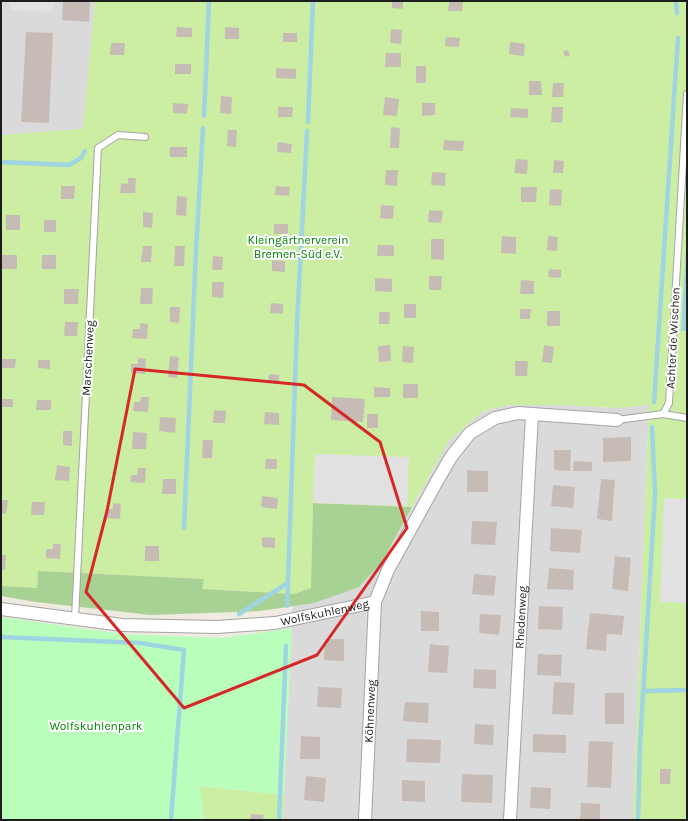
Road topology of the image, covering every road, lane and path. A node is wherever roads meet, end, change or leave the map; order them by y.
1 (687, 94) edge
2 (144, 137) dead end
3 (663, 414) junction
4 (532, 415) junction
5 (687, 418) edge
6 (617, 420) joint
7 (375, 602) junction
8 (1, 609) edge
9 (75, 618) junction
10 (365, 820) edge
11 (510, 820) edge

1 - 3 lane, Achter de Wischen
2 - 9 lane, Marschenweg
3 - 5 lane
3 - 6 lane
4 - 6 street, Wolfskuhlenweg
4 - 7 street, Wolfskuhlenweg
4 - 11 street, Rhedenweg
7 - 9 street, Wolfskuhlenweg
7 - 10 street, Köhnenweg
8 - 9 street, Wolfskuhlenweg

